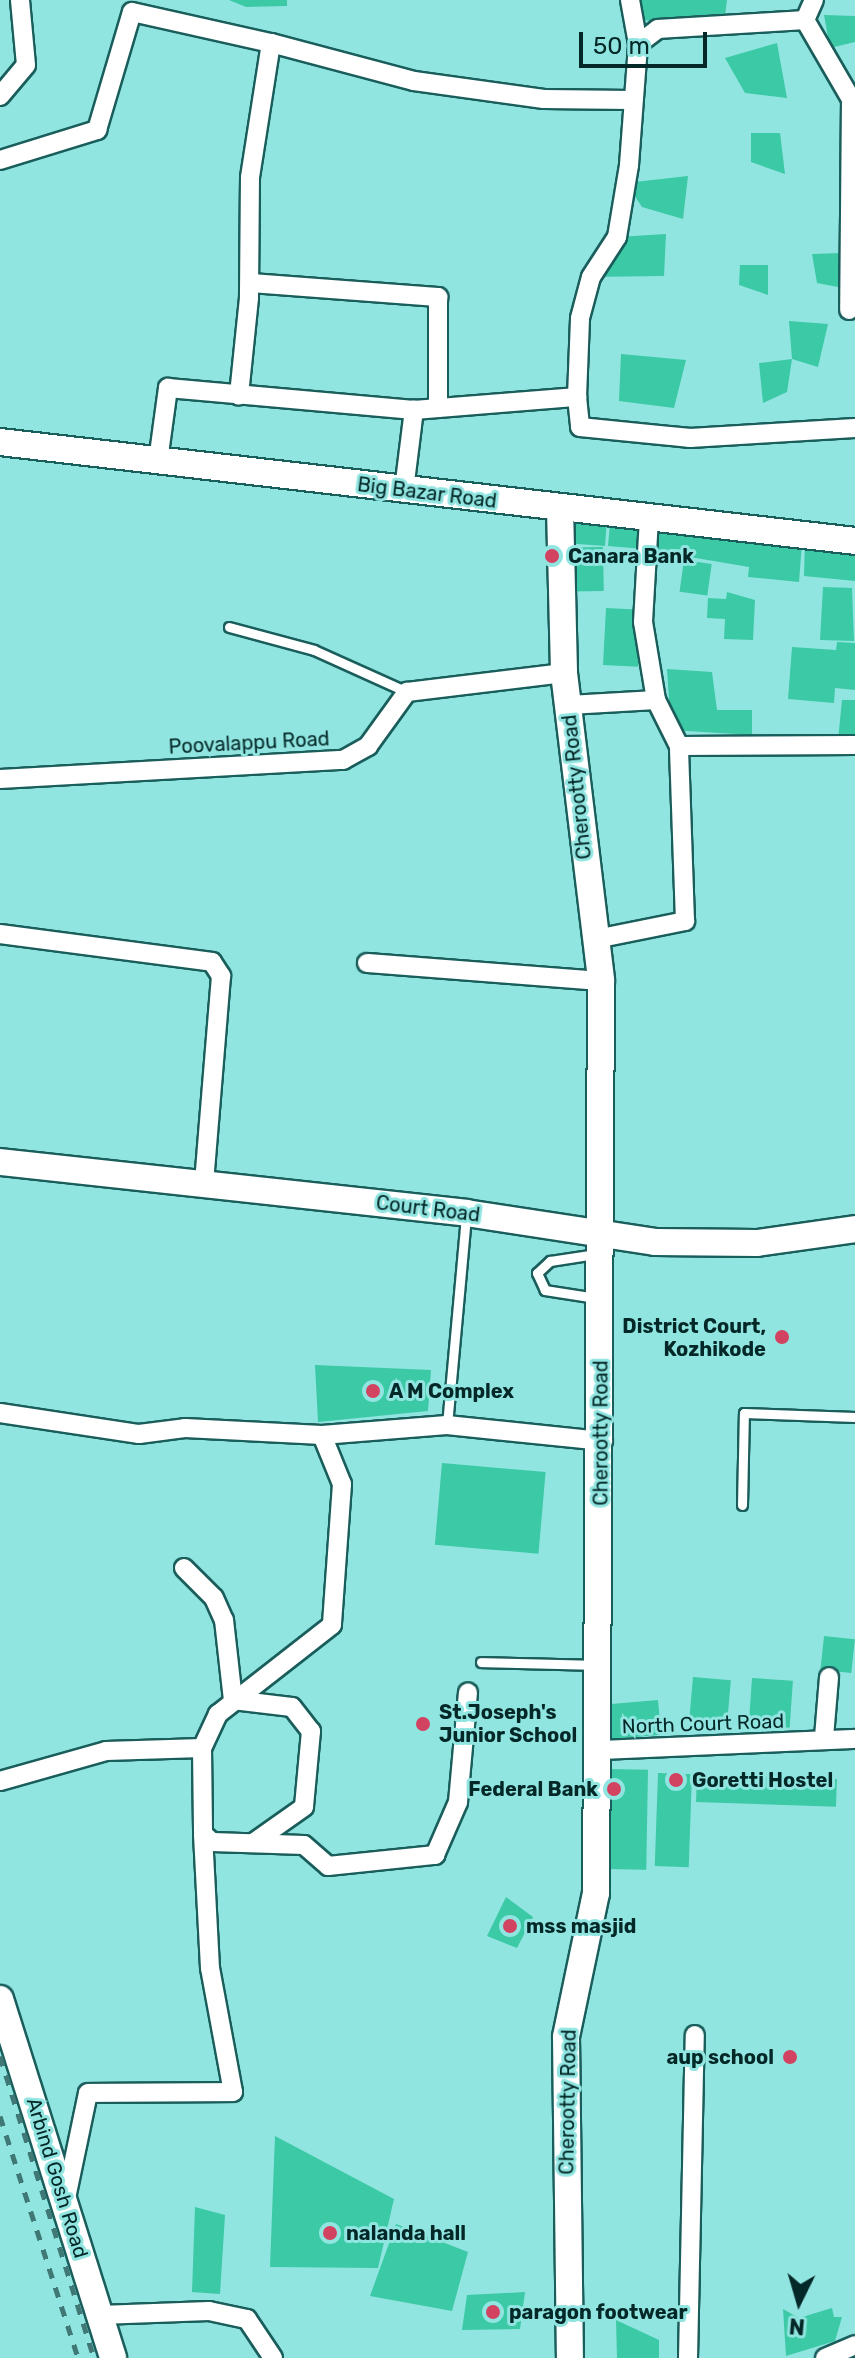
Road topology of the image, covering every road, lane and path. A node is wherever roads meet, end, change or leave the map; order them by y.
1 (20, 0) edge
2 (630, 0) edge
3 (814, 0) edge
4 (171, 9) edge
5 (805, 20) junction
6 (271, 43) junction
7 (638, 44) junction
8 (0, 96) edge
9 (631, 100) junction
10 (853, 107) edge
11 (0, 160) edge
12 (250, 283) junction
13 (849, 310) dead end
14 (239, 395) junction
15 (577, 397) junction
16 (438, 408) junction
17 (414, 410) junction
18 (855, 428) edge
19 (0, 442) edge
20 (158, 461) junction
21 (404, 490) junction
22 (560, 508) junction
23 (649, 518) junction
24 (855, 541) edge
25 (229, 627) dead end
26 (564, 673) junction
27 (407, 692) junction
28 (656, 700) junction
29 (569, 705) junction
30 (855, 745) edge
31 (679, 746) junction
32 (0, 779) edge
33 (0, 934) edge
34 (596, 939) junction
35 (367, 963) dead end
36 (601, 981) junction
37 (0, 1162) edge
38 (204, 1184) junction
39 (466, 1213) junction
40 (855, 1229) edge
41 (598, 1244) junction
42 (599, 1299) junction
43 (0, 1413) edge
44 (855, 1417) edge
45 (447, 1425) junction
46 (322, 1435) junction
47 (603, 1441) junction
48 (742, 1505) dead end
49 (184, 1568) dead end
50 (481, 1662) dead end
51 (598, 1664) junction
52 (829, 1677) dead end
53 (468, 1692) dead end
54 (233, 1700) junction
55 (824, 1737) junction
56 (855, 1739) edge
57 (202, 1748) junction
58 (599, 1750) junction
59 (0, 1781) edge
60 (203, 1834) junction
61 (253, 1843) junction
62 (0, 1999) edge
63 (695, 2035) dead end
64 (65, 2204) junction
65 (100, 2315) junction
66 (855, 2345) edge
67 (113, 2358) edge
68 (273, 2358) edge
69 (570, 2358) edge
70 (688, 2358) edge
71 (825, 2358) edge

1 - 8 street
2 - 7 street
3 - 5 street
4 - 6 street
4 - 11 street
5 - 7 street
5 - 10 street
6 - 9 street
6 - 12 street
7 - 9 street
9 - 15 street
10 - 13 street
12 - 14 street
12 - 16 street
14 - 17 street
14 - 20 street
15 - 16 street
15 - 18 street
16 - 17 street
17 - 21 street
19 - 20 street, Big Bazar Road
20 - 21 street, Big Bazar Road
21 - 22 street, Big Bazar Road
22 - 23 street, Big Bazar Road
22 - 26 street, Cherootty Road
23 - 24 street, Big Bazar Road
23 - 28 street
25 - 27 lane
26 - 27 street
26 - 29 street, Cherootty Road
27 - 32 street, Poovalappu Road
28 - 29 street
28 - 31 street
29 - 34 street, Cherootty Road
30 - 31 street
31 - 34 street
33 - 38 street
34 - 36 street, Cherootty Road
35 - 36 street
36 - 41 street, Cherootty Road
37 - 38 street, Court Road
38 - 39 street, Court Road
39 - 41 street, Court Road
39 - 45 lane
40 - 41 street, Court Road
41 - 42 street, Cherootty Road
41 - 42 lane
42 - 47 street, Cherootty Road
43 - 46 street
44 - 48 lane
45 - 46 street
45 - 47 street
46 - 54 street
47 - 51 street, Cherootty Road
49 - 54 street
50 - 51 lane
51 - 58 street, Cherootty Road
52 - 55 street
53 - 61 street
54 - 57 street
54 - 61 street
55 - 56 street, North Court Road
55 - 58 street, North Court Road
57 - 59 street
57 - 60 street
58 - 69 street, Cherootty Road
60 - 61 street
60 - 64 street
62 - 64 street, Arbind Gosh Road
63 - 70 street
64 - 65 street, Arbind Gosh Road
65 - 67 street, Arbind Gosh Road
65 - 68 street
66 - 71 street

